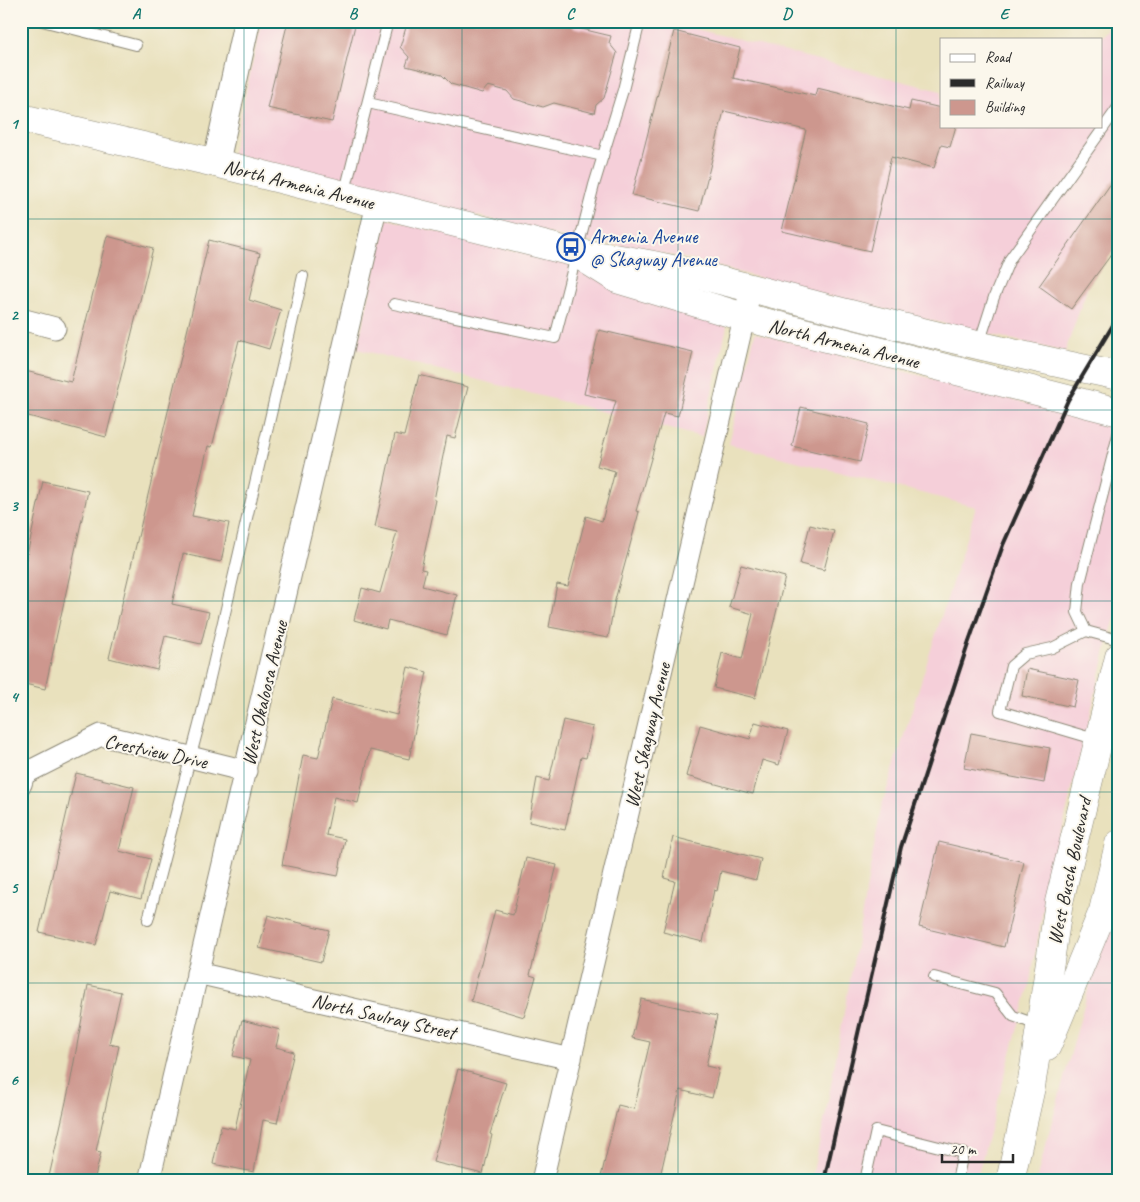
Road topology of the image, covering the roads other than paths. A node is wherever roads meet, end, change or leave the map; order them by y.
1 (42, 21) edge
2 (247, 21) edge
3 (388, 21) edge
4 (640, 21) edge
5 (136, 45) dead end
6 (368, 103) junction
7 (1119, 106) edge
8 (21, 118) edge
9 (602, 156) junction
10 (216, 163) junction
11 (344, 196) junction
12 (377, 204) junction
13 (576, 253) junction
14 (303, 276) dead end
15 (751, 288) junction
16 (394, 304) dead end
17 (744, 317) junction
18 (21, 319) edge
19 (55, 328) dead end
20 (979, 344) junction
21 (1119, 376) edge
22 (1119, 412) edge
23 (1119, 431) edge
24 (1086, 631) junction
25 (1119, 640) edge
26 (1119, 657) edge
27 (1098, 740) junction
28 (190, 758) junction
29 (246, 771) junction
30 (21, 784) edge
31 (1119, 844) edge
32 (148, 920) dead end
33 (197, 973) junction
34 (934, 978) dead end
35 (1040, 1026) junction
36 (571, 1059) junction
37 (1031, 1087) junction
38 (149, 1181) edge
39 (542, 1181) edge
40 (865, 1181) edge
41 (957, 1181) edge
42 (1010, 1181) edge

1 - 5 lane
2 - 10 street
3 - 6 lane
4 - 9 lane
6 - 9 lane
6 - 11 lane
7 - 20 lane
8 - 10 main road, North Armenia Avenue
9 - 13 lane
10 - 11 main road, North Armenia Avenue
11 - 12 main road, North Armenia Avenue
12 - 13 main road, North Armenia Avenue
12 - 29 street, West Okaloosa Avenue
13 - 15 main road, North Armenia Avenue
13 - 16 lane
13 - 17 main road, North Armenia Avenue
14 - 28 lane
15 - 17 street, West Skagway Avenue
15 - 20 main road, North Armenia Avenue
17 - 22 main road, North Armenia Avenue
17 - 36 street, West Skagway Avenue
18 - 19 street
20 - 21 main road, North Armenia Avenue
23 - 24 lane
24 - 25 lane
24 - 27 lane
26 - 27 main road, West Busch Boulevard
27 - 35 main road, West Busch Boulevard
28 - 29 street, Crestview Drive
28 - 30 street, Crestview Drive
28 - 32 lane
29 - 33 street, West Okaloosa Avenue
31 - 37 main road, West Busch Boulevard
33 - 36 street, North Saulray Street
33 - 38 street, West Okaloosa Avenue
34 - 35 lane
35 - 37 main road, West Busch Boulevard
36 - 39 street, West Skagway Avenue
37 - 42 main road, West Busch Boulevard
40 - 41 lane

